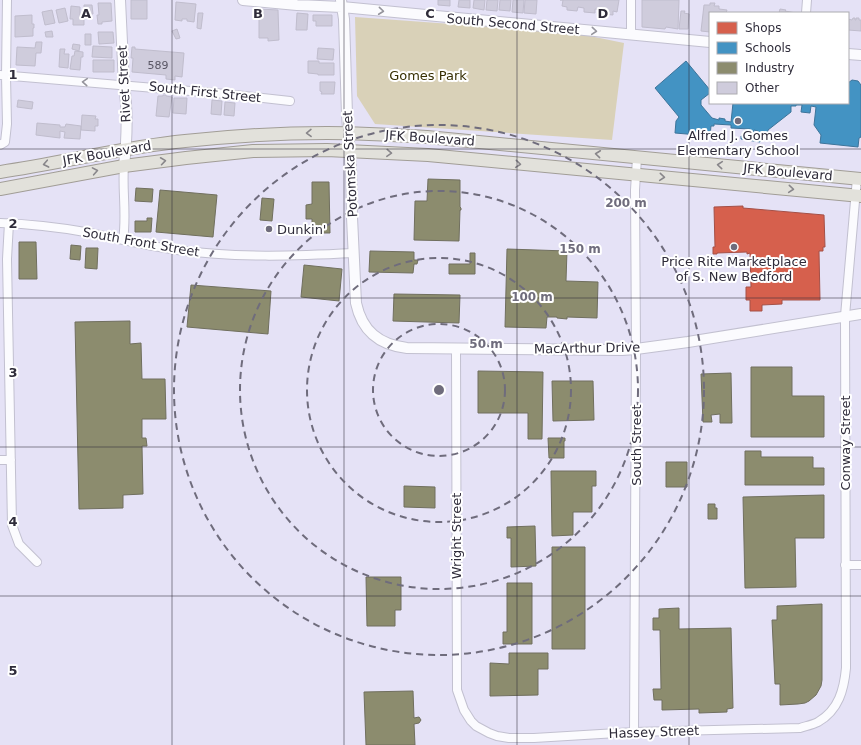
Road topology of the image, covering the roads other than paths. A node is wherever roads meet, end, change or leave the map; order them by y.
1 (7, 0) edge
2 (120, 0) edge
3 (244, 0) edge
4 (631, 0) edge
5 (807, 0) edge
6 (342, 4) edge
7 (806, 12) edge
8 (631, 34) junction
9 (709, 42) edge
10 (849, 54) edge
11 (861, 55) edge
12 (3, 75) edge
13 (124, 84) junction
14 (290, 101) dead end
15 (348, 133) junction
16 (2, 143) edge
17 (126, 150) junction
18 (350, 151) junction
19 (637, 158) junction
20 (124, 166) junction
21 (0, 172) edge
22 (636, 175) junction
23 (859, 178) edge
24 (0, 189) edge
25 (858, 196) edge
26 (0, 223) edge
27 (9, 223) junction
28 (123, 240) junction
29 (354, 253) junction
30 (861, 314) edge
31 (845, 316) junction
32 (365, 326) joint
33 (456, 348) junction
34 (636, 349) junction
35 (0, 460) edge
36 (11, 460) junction
37 (37, 562) dead end
38 (845, 565) junction
39 (861, 565) edge
40 (836, 706) joint
41 (470, 720) joint
42 (634, 732) junction

1 - 12 street
2 - 13 street, Rivet Street
3 - 6 street, South Second Street
4 - 8 street
5 - 7 street
6 -> 8 street, South Second Street
6 - 15 street, Potomska Street
8 - 9 street, South Second Street
10 - 11 street
13 -> 12 street, South First Street
12 - 16 street
13 - 14 street, South First Street
13 - 17 street, Rivet Street
15 -> 17 main road, JFK Boulevard
15 - 18 street, Potomska Street
19 -> 15 main road, JFK Boulevard
17 - 20 street, Rivet Street
17 -> 21 main road, JFK Boulevard
20 -> 18 main road, JFK Boulevard
18 -> 22 main road, JFK Boulevard
18 - 29 street, Potomska Street
19 - 22 street, South Street
23 -> 19 main road, JFK Boulevard
24 -> 20 main road, JFK Boulevard
20 - 28 street, Rivet Street
22 -> 25 main road, JFK Boulevard
22 - 34 street, South Street
23 - 25 street, Conway Street
25 - 31 street, Conway Street
26 - 27 street, South Front Street
27 - 28 street, South Front Street
27 - 36 street
28 - 29 street, South Front Street
29 - 32 street, Potomska Street
30 - 31 street, MacArthur Drive
31 - 34 street, MacArthur Drive
31 - 38 street, Conway Street
32 - 33 street, MacArthur Drive
33 - 34 street, MacArthur Drive
33 - 41 street, Wright Street
34 - 42 street, South Street
35 - 36 street
36 - 37 street
38 - 39 street
38 - 40 street, Conway Street
40 - 42 street, Hassey Street
41 - 42 street, Hassey Street

